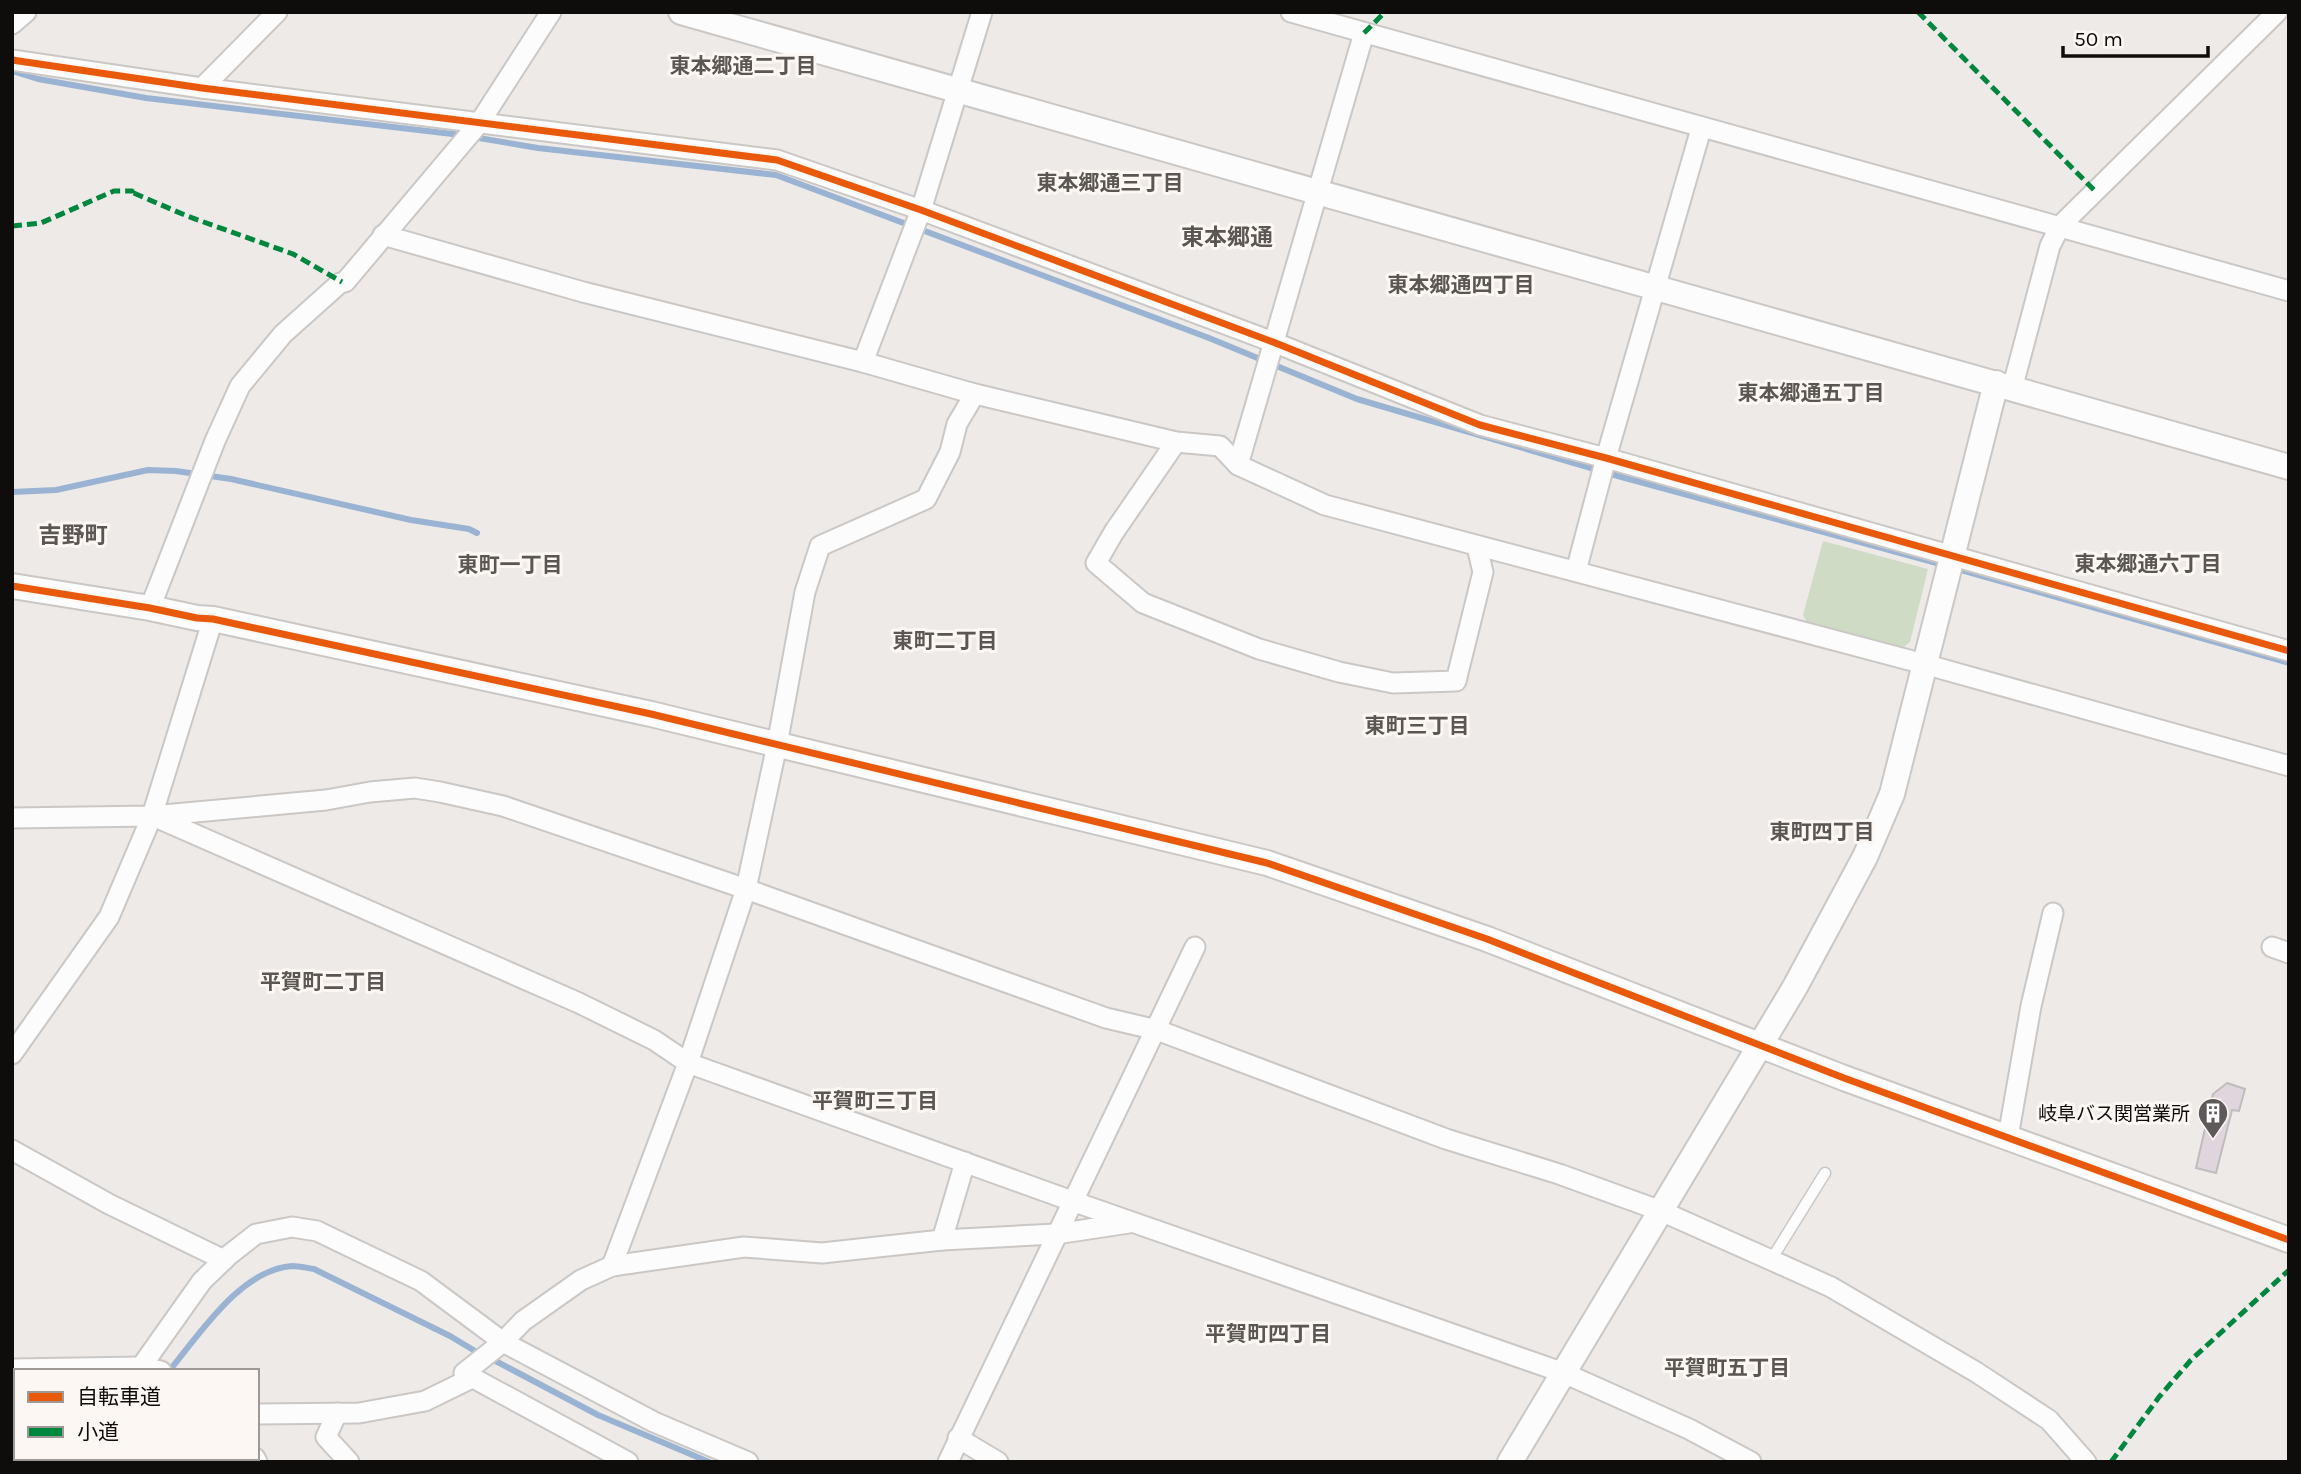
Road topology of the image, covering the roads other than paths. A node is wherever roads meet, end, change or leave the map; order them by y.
1 (26, 12) edge
2 (277, 12) edge
3 (551, 12) edge
4 (681, 12) edge
5 (982, 12) edge
6 (1292, 12) edge
7 (2277, 12) edge
8 (12, 24) edge
9 (1364, 33) junction
10 (12, 60) edge
11 (202, 88) junction
12 (957, 90) junction
13 (478, 123) junction
14 (1701, 129) junction
15 (1316, 194) junction
16 (921, 209) junction
17 (2060, 226) junction
18 (383, 235) junction
19 (1655, 289) junction
20 (2289, 291) edge
21 (1273, 342) junction
22 (863, 362) junction
23 (2004, 386) junction
24 (971, 393) junction
25 (1176, 442) junction
26 (1606, 458) junction
27 (1238, 465) junction
28 (2289, 467) edge
29 (1477, 547) junction
30 (1952, 555) junction
31 (1576, 571) junction
32 (12, 586) edge
33 (150, 608) junction
34 (213, 619) junction
35 (2289, 650) edge
36 (1924, 664) junction
37 (777, 745) junction
38 (2289, 766) edge
39 (152, 816) junction
40 (12, 818) edge
41 (746, 889) junction
42 (2053, 913) dead end
43 (1195, 947) dead end
44 (1157, 1030) junction
45 (1759, 1046) junction
46 (12, 1054) edge
47 (688, 1063) junction
48 (2008, 1137) junction
49 (12, 1150) edge
50 (965, 1161) junction
51 (1825, 1173) dead end
52 (1072, 1201) junction
53 (1661, 1211) junction
54 (1132, 1223) junction
55 (1056, 1234) junction
56 (942, 1240) junction
57 (2289, 1240) edge
58 (224, 1260) junction
59 (1771, 1260) junction
60 (612, 1266) junction
61 (503, 1342) junction
62 (141, 1367) junction
63 (12, 1369) edge
64 (151, 1369) edge
65 (1564, 1373) junction
66 (472, 1378) junction
67 (337, 1413) junction
68 (259, 1414) edge
69 (958, 1438) junction
70 (349, 1462) edge
71 (628, 1462) edge
72 (748, 1462) edge
73 (948, 1462) edge
74 (998, 1462) edge
75 (1510, 1462) edge
76 (1751, 1462) edge
77 (2086, 1462) edge

1 - 8 street
2 - 11 street
3 - 13 street
4 - 12 street
5 - 12 street
6 - 9 street
7 - 17 street
9 - 14 street
9 - 15 street
10 - 11 street
11 - 13 street
12 - 15 street
12 - 16 street
13 - 16 street
13 - 18 street
14 - 17 street
14 - 19 street
15 - 19 street
15 - 21 street
16 - 21 street
16 - 22 street
17 - 20 street
17 - 23 street
18 - 22 street
18 - 33 street
19 - 23 street
19 - 26 street
21 - 26 street
21 - 27 street
22 - 24 street
23 - 28 street
23 - 30 street
24 - 25 street
24 - 37 street
25 - 27 street
25 - 29 street
26 - 30 street
26 - 31 street
27 - 29 street
29 - 31 street
30 - 35 street
30 - 36 street
31 - 36 street
32 - 33 street
33 - 34 street
34 - 37 street
34 - 39 street
36 - 38 street
36 - 45 street
37 - 41 street
37 - 45 street
39 - 40 street
39 - 41 street
39 - 46 street
39 - 47 street
41 - 44 street
41 - 47 street
42 - 48 street
43 - 44 street
44 - 52 street
44 - 53 street
45 - 48 street
45 - 53 street
47 - 50 street
47 - 60 street
48 - 57 street
49 - 58 street
50 - 52 street
50 - 56 street
51 - 59 lane
52 - 54 street
52 - 55 street
53 - 59 street
53 - 65 street
54 - 55 street
54 - 65 street
55 - 56 street
55 - 69 street
56 - 60 street
58 - 61 street
58 - 62 street
59 - 77 street
60 - 61 street
61 - 66 street
61 - 72 street
62 - 63 street
62 - 64 street
65 - 75 street
65 - 76 street
66 - 67 street
66 - 71 street
67 - 68 street
67 - 70 street
69 - 73 street
69 - 74 street

